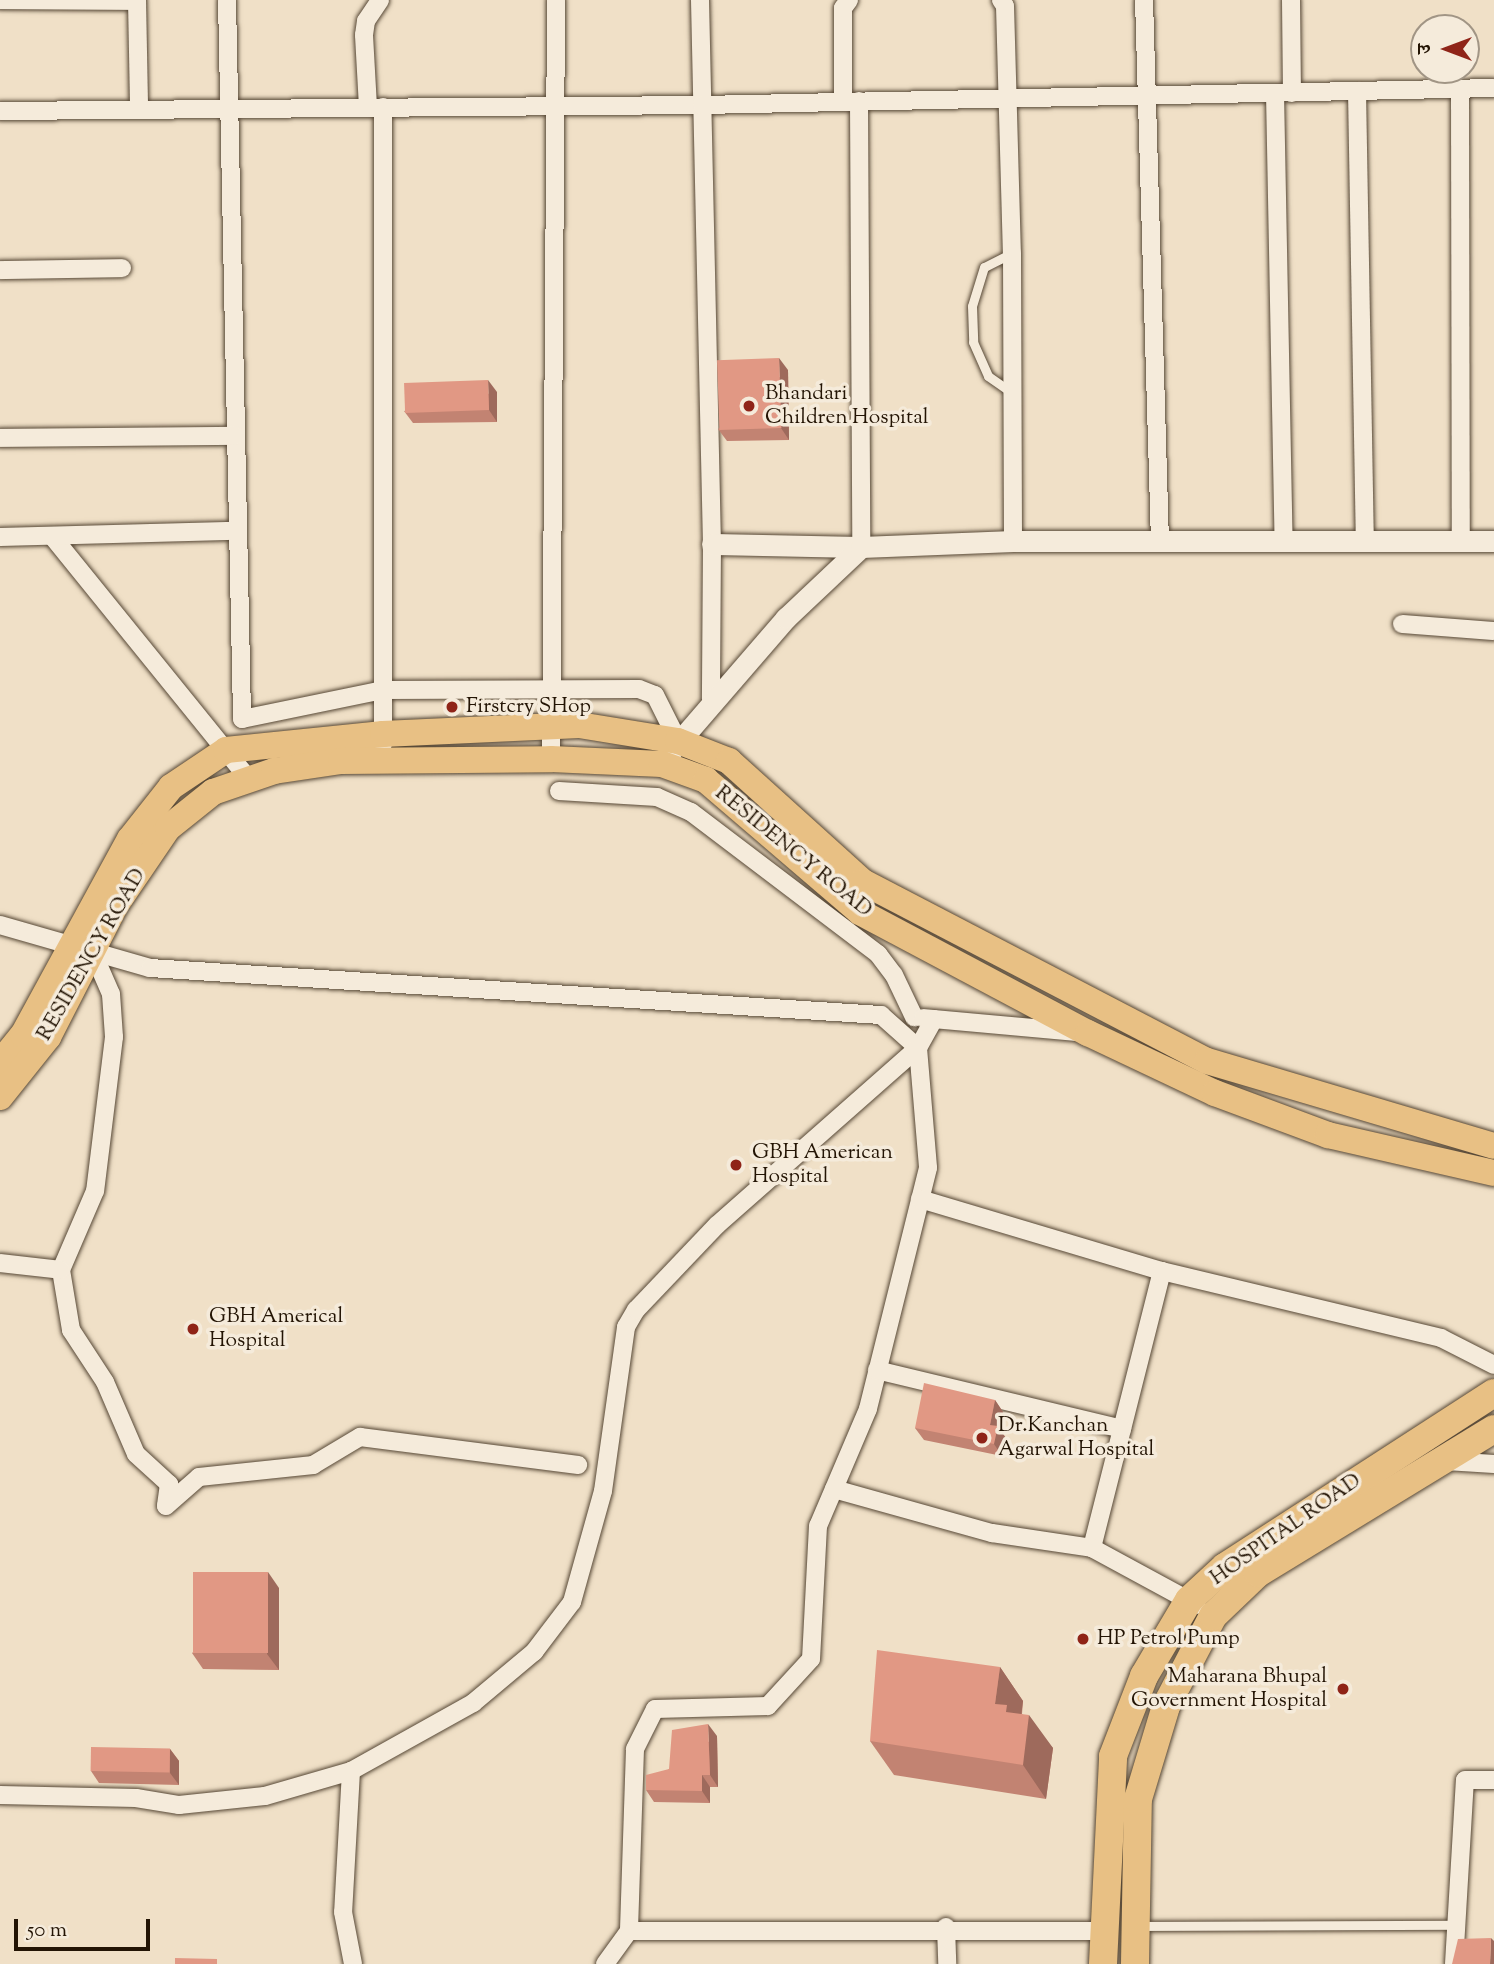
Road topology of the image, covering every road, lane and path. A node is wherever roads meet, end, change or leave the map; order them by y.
1 (0, 0) edge
2 (137, 0) edge
3 (227, 0) edge
4 (380, 0) edge
5 (556, 0) edge
6 (700, 0) edge
7 (849, 0) edge
8 (1001, 0) edge
9 (1144, 0) edge
10 (1291, 0) edge
11 (1494, 88) edge
12 (1460, 89) junction
13 (1357, 91) junction
14 (1284, 93) junction
15 (1147, 96) junction
16 (1008, 100) junction
17 (851, 102) junction
18 (702, 105) junction
19 (555, 106) junction
20 (229, 107) junction
21 (375, 107) junction
22 (139, 109) junction
23 (0, 111) edge
24 (1012, 253) junction
25 (122, 268) dead end
26 (0, 270) edge
27 (1013, 394) junction
28 (235, 436) junction
29 (0, 438) edge
30 (236, 531) junction
31 (52, 536) junction
32 (0, 537) edge
33 (1013, 541) junction
34 (1160, 541) junction
35 (1461, 541) junction
36 (1494, 541) edge
37 (1284, 542) junction
38 (1365, 542) junction
39 (712, 544) junction
40 (861, 547) junction
41 (1402, 624) dead end
42 (1494, 631) edge
43 (552, 689) junction
44 (383, 690) junction
45 (711, 699) junction
46 (552, 728) junction
47 (678, 741) junction
48 (383, 747) junction
49 (226, 750) junction
50 (551, 759) junction
51 (662, 764) junction
52 (249, 779) junction
53 (559, 791) dead end
54 (0, 925) edge
55 (81, 946) junction
56 (1112, 1009) junction
57 (881, 1015) junction
58 (914, 1017) junction
59 (934, 1019) junction
60 (1088, 1033) junction
61 (918, 1048) junction
62 (0, 1063) edge
63 (0, 1097) edge
64 (1494, 1146) edge
65 (1494, 1173) edge
66 (920, 1199) junction
67 (0, 1262) edge
68 (61, 1270) junction
69 (1162, 1270) junction
70 (1494, 1365) edge
71 (877, 1370) junction
72 (1494, 1393) edge
73 (1122, 1429) junction
74 (1494, 1429) edge
75 (1446, 1461) junction
76 (1494, 1464) edge
77 (578, 1465) dead end
78 (834, 1489) junction
79 (1093, 1548) junction
80 (1189, 1600) junction
81 (1213, 1616) junction
82 (351, 1771) junction
83 (1494, 1780) edge
84 (0, 1794) edge
85 (1136, 1926) junction
86 (946, 1927) junction
87 (629, 1931) junction
88 (1103, 1931) junction
89 (1462, 1935) junction
90 (353, 1964) edge
91 (605, 1964) edge
92 (947, 1964) edge
93 (1103, 1964) edge
94 (1135, 1964) edge
95 (1454, 1964) edge

1 - 2 street
2 - 22 street
3 - 20 street
4 - 21 street
5 - 19 street
6 - 18 street
7 - 17 street
8 - 16 street
9 - 15 street
10 - 14 street
11 - 12 street
12 - 13 street
12 - 35 street
13 - 14 street
13 - 38 street
14 - 15 street
14 - 37 street
15 - 16 street
15 - 34 street
16 - 17 street
16 - 24 street
17 - 18 street
17 - 40 street
18 - 19 street
18 - 39 street
19 - 21 street
19 - 43 street
20 - 21 street
20 - 22 street
20 - 28 street
21 - 44 street
22 - 23 street
24 - 27 street
24 - 27 lane
25 - 26 street
27 - 33 street
28 - 29 street
28 - 30 street
30 - 31 street
30 - 44 street
31 - 32 street
31 - 49 street
33 - 34 street
33 - 40 street
34 - 37 street
35 - 36 street
35 - 38 street
37 - 38 street
39 - 40 street
39 - 45 street
40 - 45 street
41 - 42 street
43 - 44 street
43 - 46 street
43 - 47 street
44 - 48 street
45 - 47 street
46 - 47 main road
46 - 48 main road
46 - 50 street
47 - 51 street
47 - 56 main road
48 - 49 main road
48 - 50 main road, RESIDENCY ROAD
48 - 52 main road, RESIDENCY ROAD
49 - 52 street
49 - 55 main road
50 - 51 main road, RESIDENCY ROAD
51 - 60 main road, RESIDENCY ROAD
52 - 55 main road, RESIDENCY ROAD
53 - 58 street
54 - 55 street
55 - 57 street
55 - 62 main road
55 - 63 main road, RESIDENCY ROAD
55 - 68 street
56 - 60 street
56 - 64 main road
57 - 58 street
57 - 61 street
58 - 59 street
59 - 60 street
59 - 61 street
60 - 65 main road, RESIDENCY ROAD
61 - 66 street
61 - 82 street
66 - 69 street
66 - 71 street
67 - 68 street
68 - 77 street
69 - 70 street
69 - 73 street
71 - 73 street
71 - 78 street
72 - 80 highway, HOSPITAL ROAD
73 - 79 street
74 - 75 highway
75 - 76 street
75 - 81 highway
78 - 79 street
78 - 87 street
79 - 80 street
80 - 81 street
80 - 88 highway, HOSPITAL ROAD
81 - 85 highway
82 - 84 street
82 - 90 street
83 - 89 street
85 - 89 lane
85 - 94 highway
86 - 87 street
86 - 88 street
86 - 92 street
87 - 91 street
88 - 93 highway, HOSPITAL ROAD
89 - 95 street

